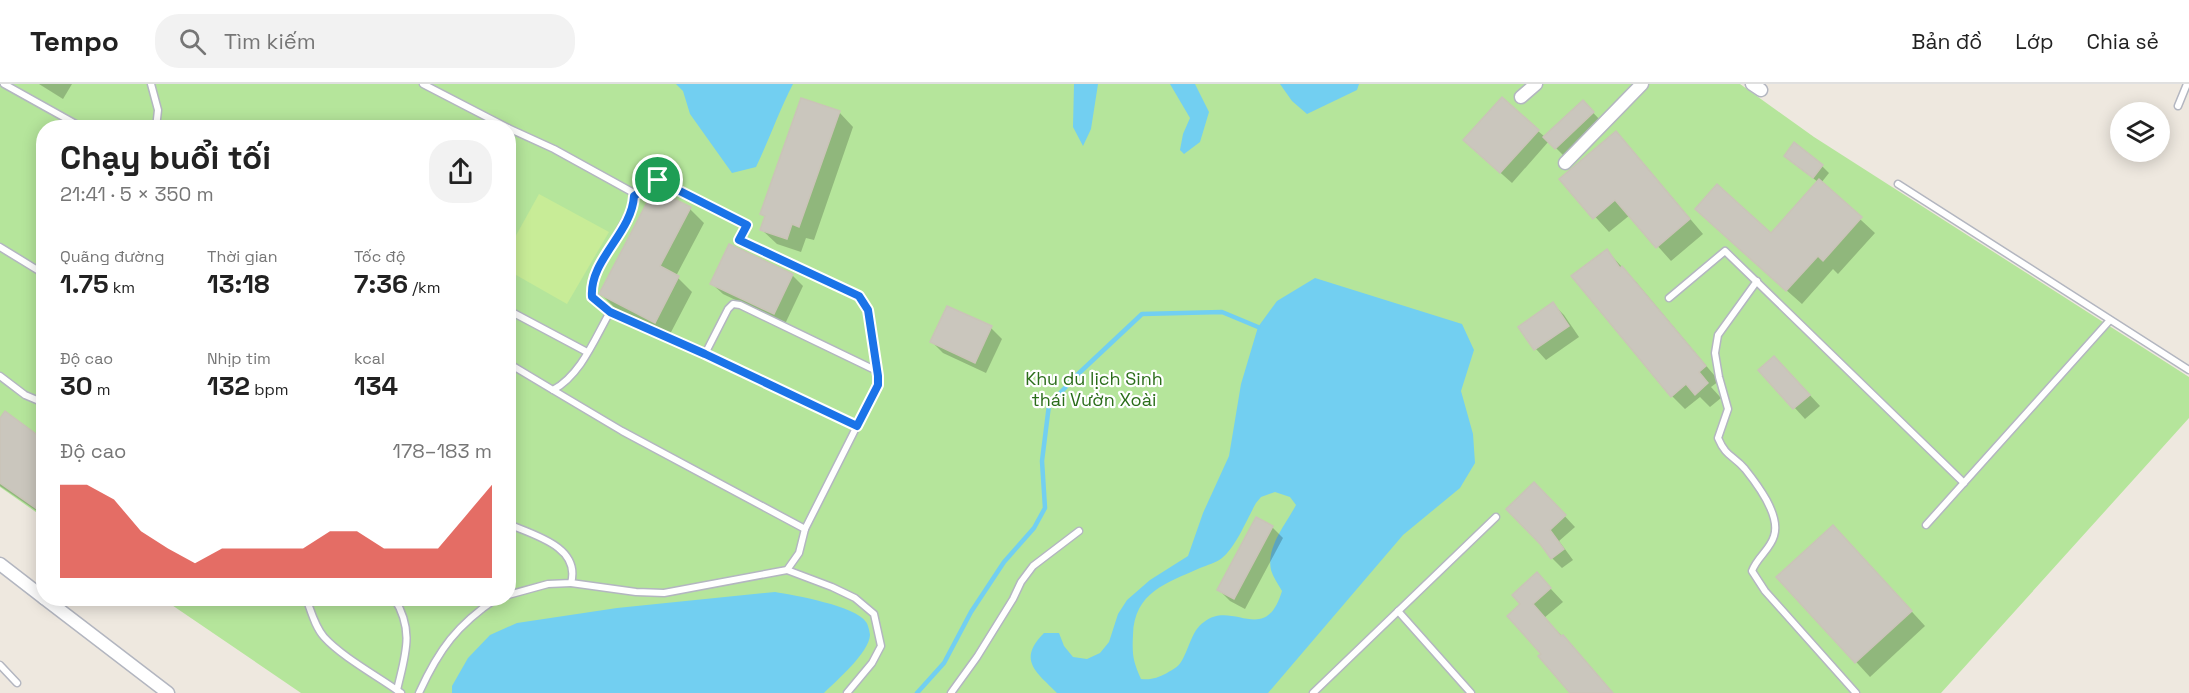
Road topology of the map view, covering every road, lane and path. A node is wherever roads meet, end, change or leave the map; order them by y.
1 (4, 84) edge
2 (151, 84) edge
3 (423, 84) edge
4 (1536, 84) edge
5 (1642, 84) edge
6 (2187, 84) edge
7 (1521, 97) dead end
8 (2178, 106) dead end
9 (66, 120) edge
10 (157, 120) edge
11 (493, 120) edge
12 (516, 132) edge
13 (1565, 163) dead end
14 (1898, 184) dead end
15 (634, 196) junction
16 (0, 247) edge
17 (36, 269) edge
18 (1757, 281) junction
19 (1669, 298) dead end
20 (610, 312) junction
21 (516, 314) edge
22 (2110, 320) junction
23 (587, 352) junction
24 (705, 354) junction
25 (516, 368) edge
26 (2189, 370) edge
27 (877, 371) junction
28 (0, 376) edge
29 (553, 390) junction
30 (36, 399) edge
31 (857, 426) junction
32 (1964, 483) junction
33 (1496, 517) dead end
34 (1926, 525) dead end
35 (516, 527) edge
36 (805, 529) junction
37 (1079, 531) dead end
38 (0, 564) edge
39 (787, 570) junction
40 (571, 583) junction
41 (36, 592) edge
42 (516, 593) edge
43 (54, 606) edge
44 (309, 606) edge
45 (398, 606) edge
46 (486, 606) edge
47 (1398, 611) junction
48 (0, 665) edge
49 (17, 683) dead end
50 (399, 692) edge
51 (168, 693) edge
52 (419, 693) edge
53 (847, 693) edge
54 (951, 693) edge
55 (1313, 693) edge
56 (1471, 693) edge
57 (1856, 693) edge

1 - 9 lane
2 - 10 lane
3 - 11 lane
4 - 7 street
5 - 13 street
6 - 8 lane
12 - 15 lane
14 - 22 lane
15 - 20 lane
15 - 27 lane
16 - 17 lane
18 - 19 lane
18 - 32 lane
18 - 57 lane
20 - 23 lane
20 - 24 lane
21 - 23 lane
22 - 26 lane
22 - 32 lane
23 - 29 lane
24 - 27 lane
24 - 31 lane
25 - 29 lane
27 - 31 lane
28 - 30 lane
29 - 36 lane
31 - 36 lane
32 - 34 lane
33 - 47 lane
35 - 40 lane
36 - 39 lane
37 - 54 lane
38 - 41 street
39 - 40 lane
39 - 53 lane
40 - 42 lane
43 - 51 street
44 - 50 lane
45 - 50 lane
46 - 52 lane
47 - 55 lane
47 - 56 lane
48 - 49 lane

